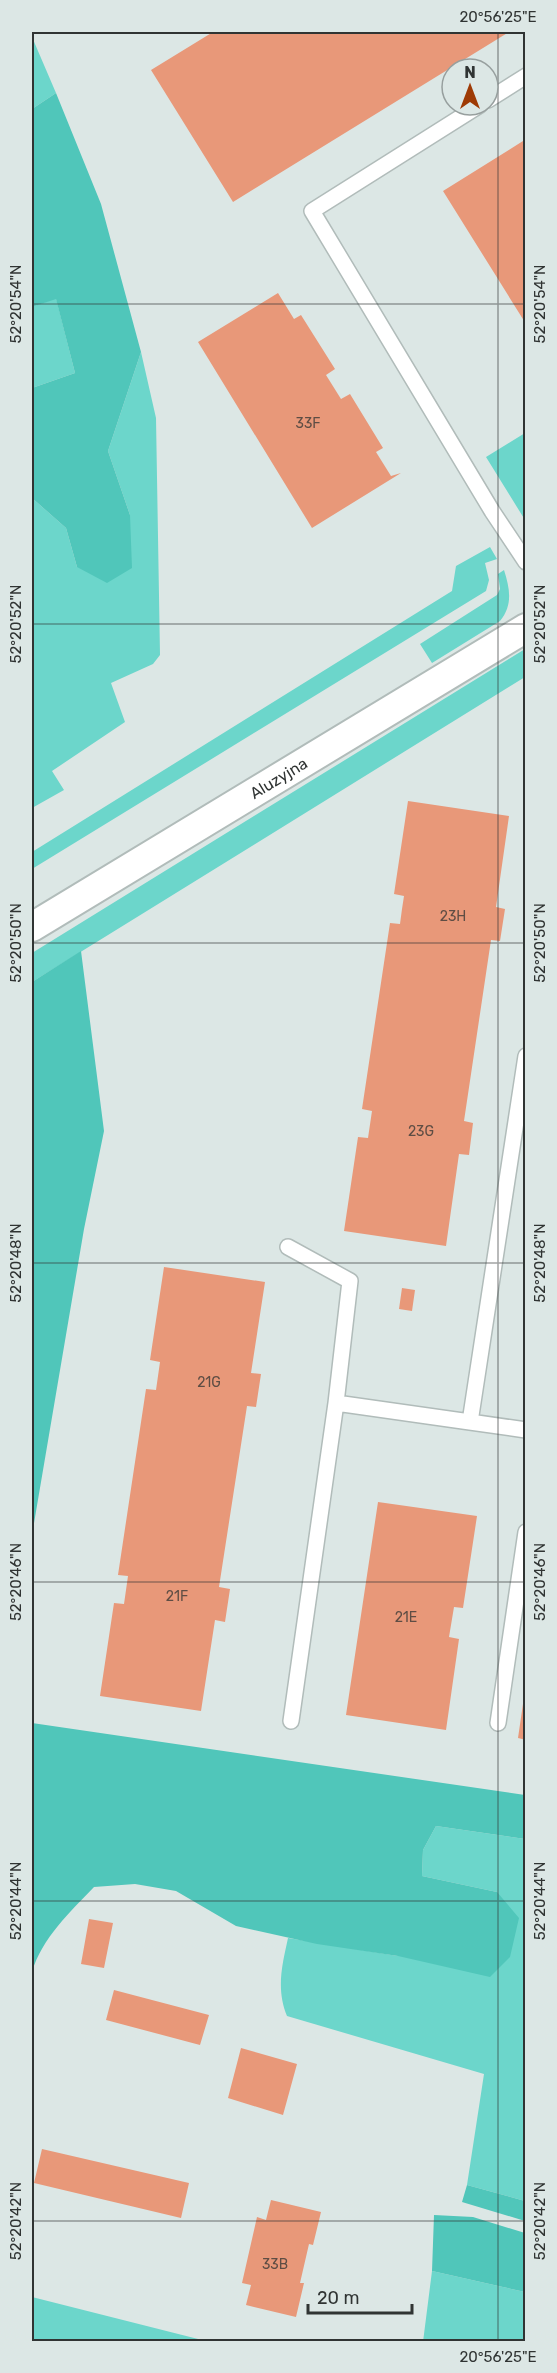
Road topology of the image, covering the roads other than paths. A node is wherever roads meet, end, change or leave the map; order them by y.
1 (525, 76) edge
2 (500, 92) edge
3 (461, 117) edge
4 (525, 562) edge
5 (525, 628) edge
6 (32, 927) edge
7 (525, 1056) edge
8 (288, 1247) dead end
9 (336, 1403) junction
10 (470, 1422) junction
11 (525, 1430) edge
12 (525, 1532) edge
13 (291, 1720) dead end
14 (498, 1723) dead end

1 - 2 lane
3 - 4 lane
5 - 6 street, Aluzyjna
7 - 10 lane
8 - 9 lane
9 - 10 lane
9 - 13 lane
10 - 11 lane
12 - 14 lane

